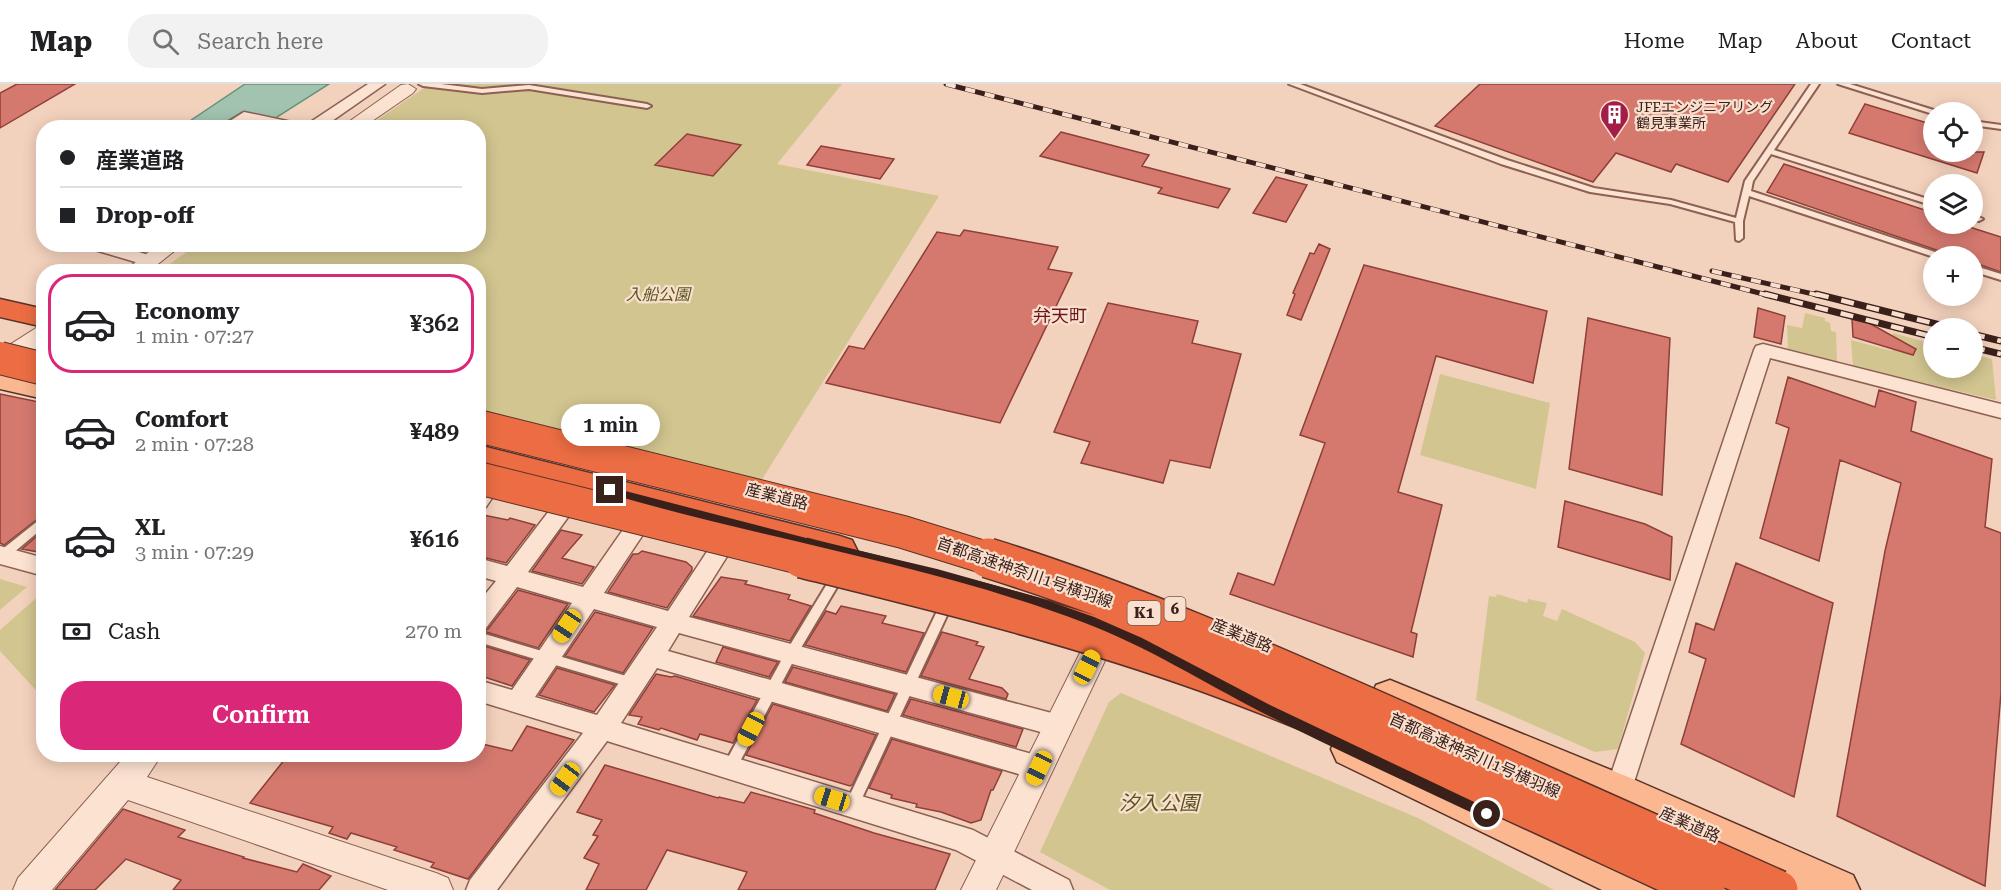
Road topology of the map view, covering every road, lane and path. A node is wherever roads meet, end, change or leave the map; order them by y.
1 (378, 84) edge
2 (384, 84) edge
3 (1293, 84) edge
4 (1815, 84) edge
5 (1842, 84) edge
6 (415, 86) edge
7 (647, 106) dead end
8 (1923, 108) edge
9 (238, 120) edge
10 (263, 120) edge
11 (323, 120) edge
12 (362, 120) edge
13 (1983, 125) edge
14 (2001, 127) edge
15 (1769, 152) junction
16 (1746, 192) junction
17 (1923, 201) edge
18 (1739, 221) junction
19 (1739, 238) dead end
20 (1923, 251) edge
21 (111, 252) edge
22 (161, 252) edge
23 (137, 264) edge
24 (144, 264) edge
25 (1983, 272) edge
26 (2001, 278) edge
27 (0, 308) edge
28 (0, 314) edge
29 (36, 316) edge
30 (36, 321) edge
31 (36, 339) edge
32 (36, 363) edge
33 (2, 365) edge
34 (36, 368) edge
35 (36, 384) edge
36 (2001, 411) edge
37 (486, 428) edge
38 (486, 428) edge
39 (486, 445) edge
40 (486, 458) edge
41 (526, 461) junction
42 (486, 493) edge
43 (486, 494) edge
44 (560, 513) junction
45 (36, 527) edge
46 (635, 530) junction
47 (922, 532) junction
48 (720, 550) junction
49 (1, 555) edge
50 (36, 565) edge
51 (486, 569) edge
52 (512, 575) junction
53 (834, 582) junction
54 (587, 596) junction
55 (944, 609) junction
56 (486, 610) edge
57 (673, 622) junction
58 (486, 639) edge
59 (1096, 650) junction
60 (791, 654) junction
61 (547, 656) junction
62 (651, 656) junction
63 (633, 683) junction
64 (908, 685) junction
65 (771, 691) junction
66 (486, 692) edge
67 (517, 702) junction
68 (1266, 709) junction
69 (889, 725) junction
70 (1059, 726) junction
71 (602, 730) junction
72 (140, 762) edge
73 (730, 767) junction
74 (1039, 768) junction
75 (122, 783) junction
76 (1618, 792) junction
77 (852, 805) junction
78 (996, 857) junction
79 (1593, 864) junction
80 (30, 890) edge
81 (436, 890) edge
82 (480, 890) edge
83 (978, 890) edge
84 (1059, 890) edge
85 (1649, 890) edge
86 (1705, 890) edge
87 (1778, 890) edge
88 (1838, 890) edge

1 - 11 street
2 - 6 street
3 - 18 lane
4 - 15 lane
5 - 8 lane
6 - 7 lane
6 - 12 street
9 - 10 street
13 - 14 lane
15 - 16 lane
15 - 17 lane
16 - 18 lane
16 - 20 lane
18 - 19 lane
21 - 23 street
22 - 24 street
25 - 26 lane
27 - 29 highway
28 - 30 main road
31 - 33 street
32 - 33 highway, bridge
33 - 34 highway, bridge
33 - 35 main road
36 - 76 street
37 - 47 main road, 産業道路 / 6
38 - 87 highway, 首都高速神奈川1号横羽線 / K1, bridge
39 - 41 highway
40 - 41 highway
41 - 47 highway
41 - 68 highway
42 - 86 highway, 首都高速神奈川1号横羽線 / K1, bridge
43 - 44 main road
44 - 46 main road
44 - 52 street
45 - 49 lane
46 - 48 main road
46 - 54 street
47 - 76 main road, 産業道路 / 6
48 - 53 main road
48 - 57 street
49 - 50 street
51 - 52 street
52 - 54 street
52 - 56 street
53 - 55 main road
53 - 60 lane
54 - 57 street
54 - 61 street
55 - 59 main road
55 - 64 lane
57 - 60 street
57 - 62 street
58 - 61 lane
59 - 68 main road
59 - 70 street
60 - 64 street
60 - 65 lane
61 - 63 lane
61 - 67 street
62 - 63 street
62 - 65 street
63 - 71 street
64 - 69 lane
64 - 70 street
65 - 69 street
65 - 73 lane
66 - 67 street
67 - 71 street
68 - 79 main road
69 - 74 street
69 - 77 lane
70 - 74 street
71 - 73 street
71 - 82 street
72 - 75 street
73 - 77 street
74 - 78 street
75 - 80 street
75 - 81 street
76 - 79 street
76 - 88 main road, 産業道路 / 6
77 - 78 street
78 - 83 street
78 - 84 street
79 - 85 main road

